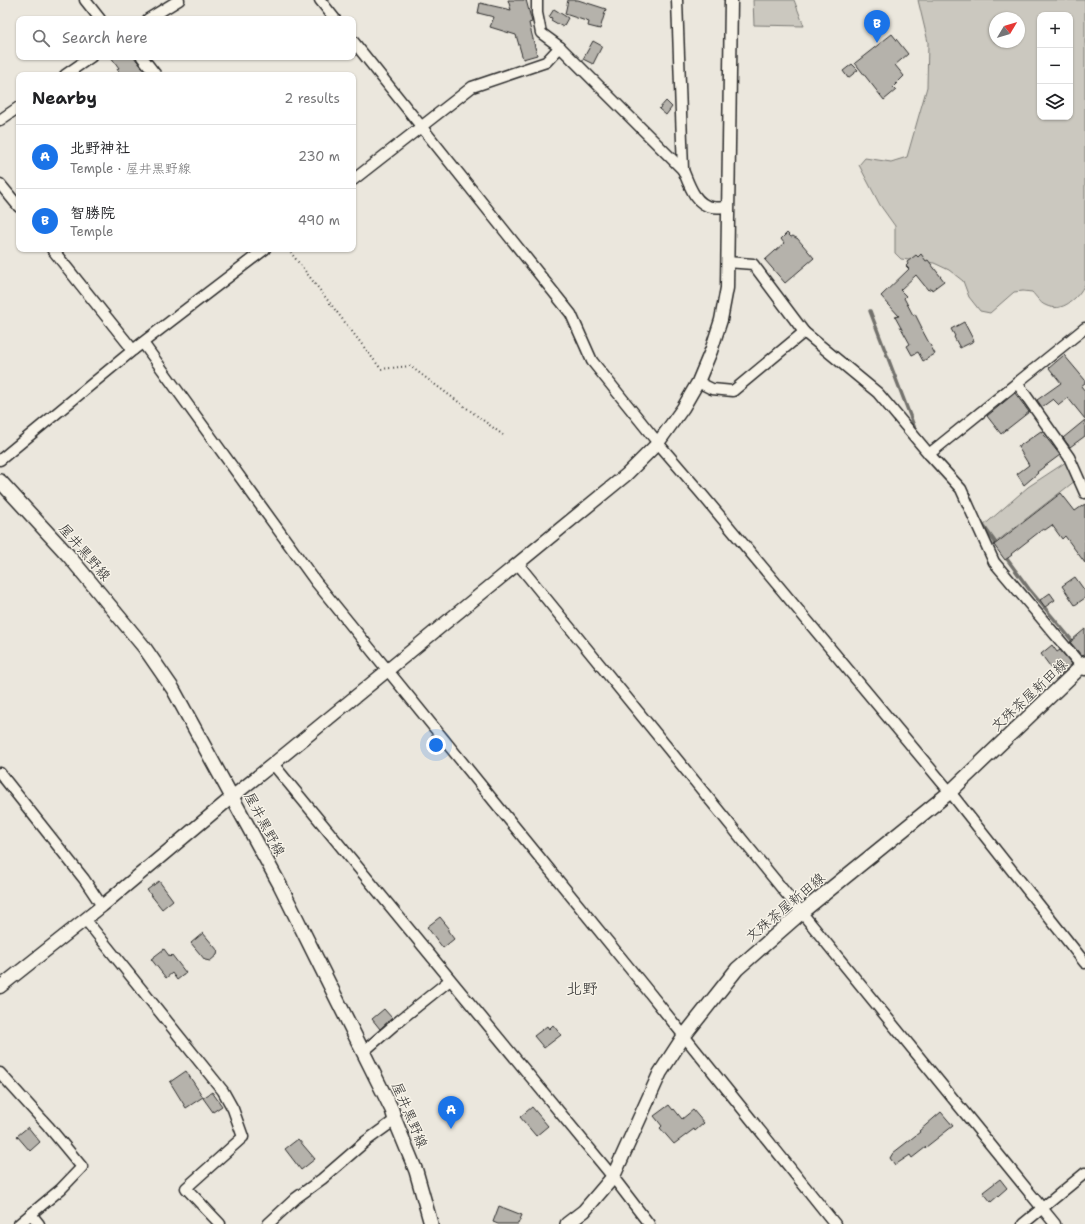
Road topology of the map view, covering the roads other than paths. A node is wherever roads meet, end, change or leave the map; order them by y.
1 (85, 0) edge
2 (179, 0) edge
3 (320, 0) edge
4 (537, 0) edge
5 (677, 0) edge
6 (731, 0) edge
7 (98, 16) edge
8 (153, 16) edge
9 (333, 16) edge
10 (356, 45) edge
11 (560, 47) junction
12 (87, 60) edge
13 (144, 60) edge
14 (69, 72) edge
15 (154, 72) edge
16 (16, 109) edge
17 (0, 120) edge
18 (420, 127) junction
19 (683, 170) junction
20 (356, 178) edge
21 (0, 184) edge
22 (16, 204) edge
23 (728, 207) junction
24 (54, 252) edge
25 (261, 252) edge
26 (727, 262) junction
27 (1085, 328) edge
28 (804, 332) junction
29 (143, 343) junction
30 (133, 350) junction
31 (698, 382) junction
32 (1017, 383) junction
33 (658, 443) junction
34 (929, 454) junction
35 (0, 460) edge
36 (0, 481) edge
37 (1085, 493) edge
38 (518, 564) junction
39 (1084, 667) edge
40 (387, 671) junction
41 (274, 764) junction
42 (0, 773) edge
43 (950, 792) junction
44 (232, 797) junction
45 (102, 906) junction
46 (802, 912) junction
47 (85, 919) junction
48 (1085, 963) edge
49 (450, 980) junction
50 (0, 986) edge
51 (684, 1036) junction
52 (364, 1052) junction
53 (0, 1073) edge
54 (395, 1120) junction
55 (1085, 1173) edge
56 (613, 1177) junction
57 (1042, 1208) junction
58 (31, 1214) junction
59 (19, 1224) edge
60 (39, 1224) edge
61 (220, 1224) edge
62 (268, 1224) edge
63 (431, 1224) edge
64 (567, 1224) edge
65 (649, 1224) edge
66 (834, 1224) edge
67 (1023, 1224) edge
68 (1055, 1224) edge

1 - 7 street
2 - 8 street
3 - 9 street
4 - 11 street
5 - 19 street
6 - 23 street
10 - 18 street
11 - 18 street
11 - 19 street
12 - 14 street
13 - 15 street
16 - 17 street
18 - 20 street
18 - 33 street
19 - 23 street
21 - 22 street
23 - 26 street
24 - 30 street
25 - 29 street
26 - 28 street
26 - 31 street
27 - 32 street
28 - 31 street
28 - 34 street
29 - 30 street
29 - 40 street
30 - 35 street
31 - 33 street
32 - 34 street
32 - 37 street
33 - 38 street
33 - 43 street
34 - 39 street
36 - 44 main road, 屋井黒野線
38 - 40 street
38 - 46 street
39 - 43 main road, 文殊茶屋新田線
40 - 41 street
40 - 51 street
41 - 44 street
41 - 49 street
42 - 45 street
43 - 46 main road, 文殊茶屋新田線
43 - 48 street
44 - 45 street
44 - 52 main road, 屋井黒野線
45 - 47 street
46 - 51 main road, 文殊茶屋新田線
46 - 57 street
47 - 50 street
47 - 61 street
49 - 52 street
49 - 56 street
51 - 56 main road, 文殊茶屋新田線
51 - 66 street
52 - 54 main road, 屋井黒野線
53 - 58 street
54 - 62 street
54 - 63 main road, 屋井黒野線
55 - 57 street
56 - 64 main road, 文殊茶屋新田線
56 - 65 street
57 - 67 street
57 - 68 street
58 - 59 street
58 - 60 street

